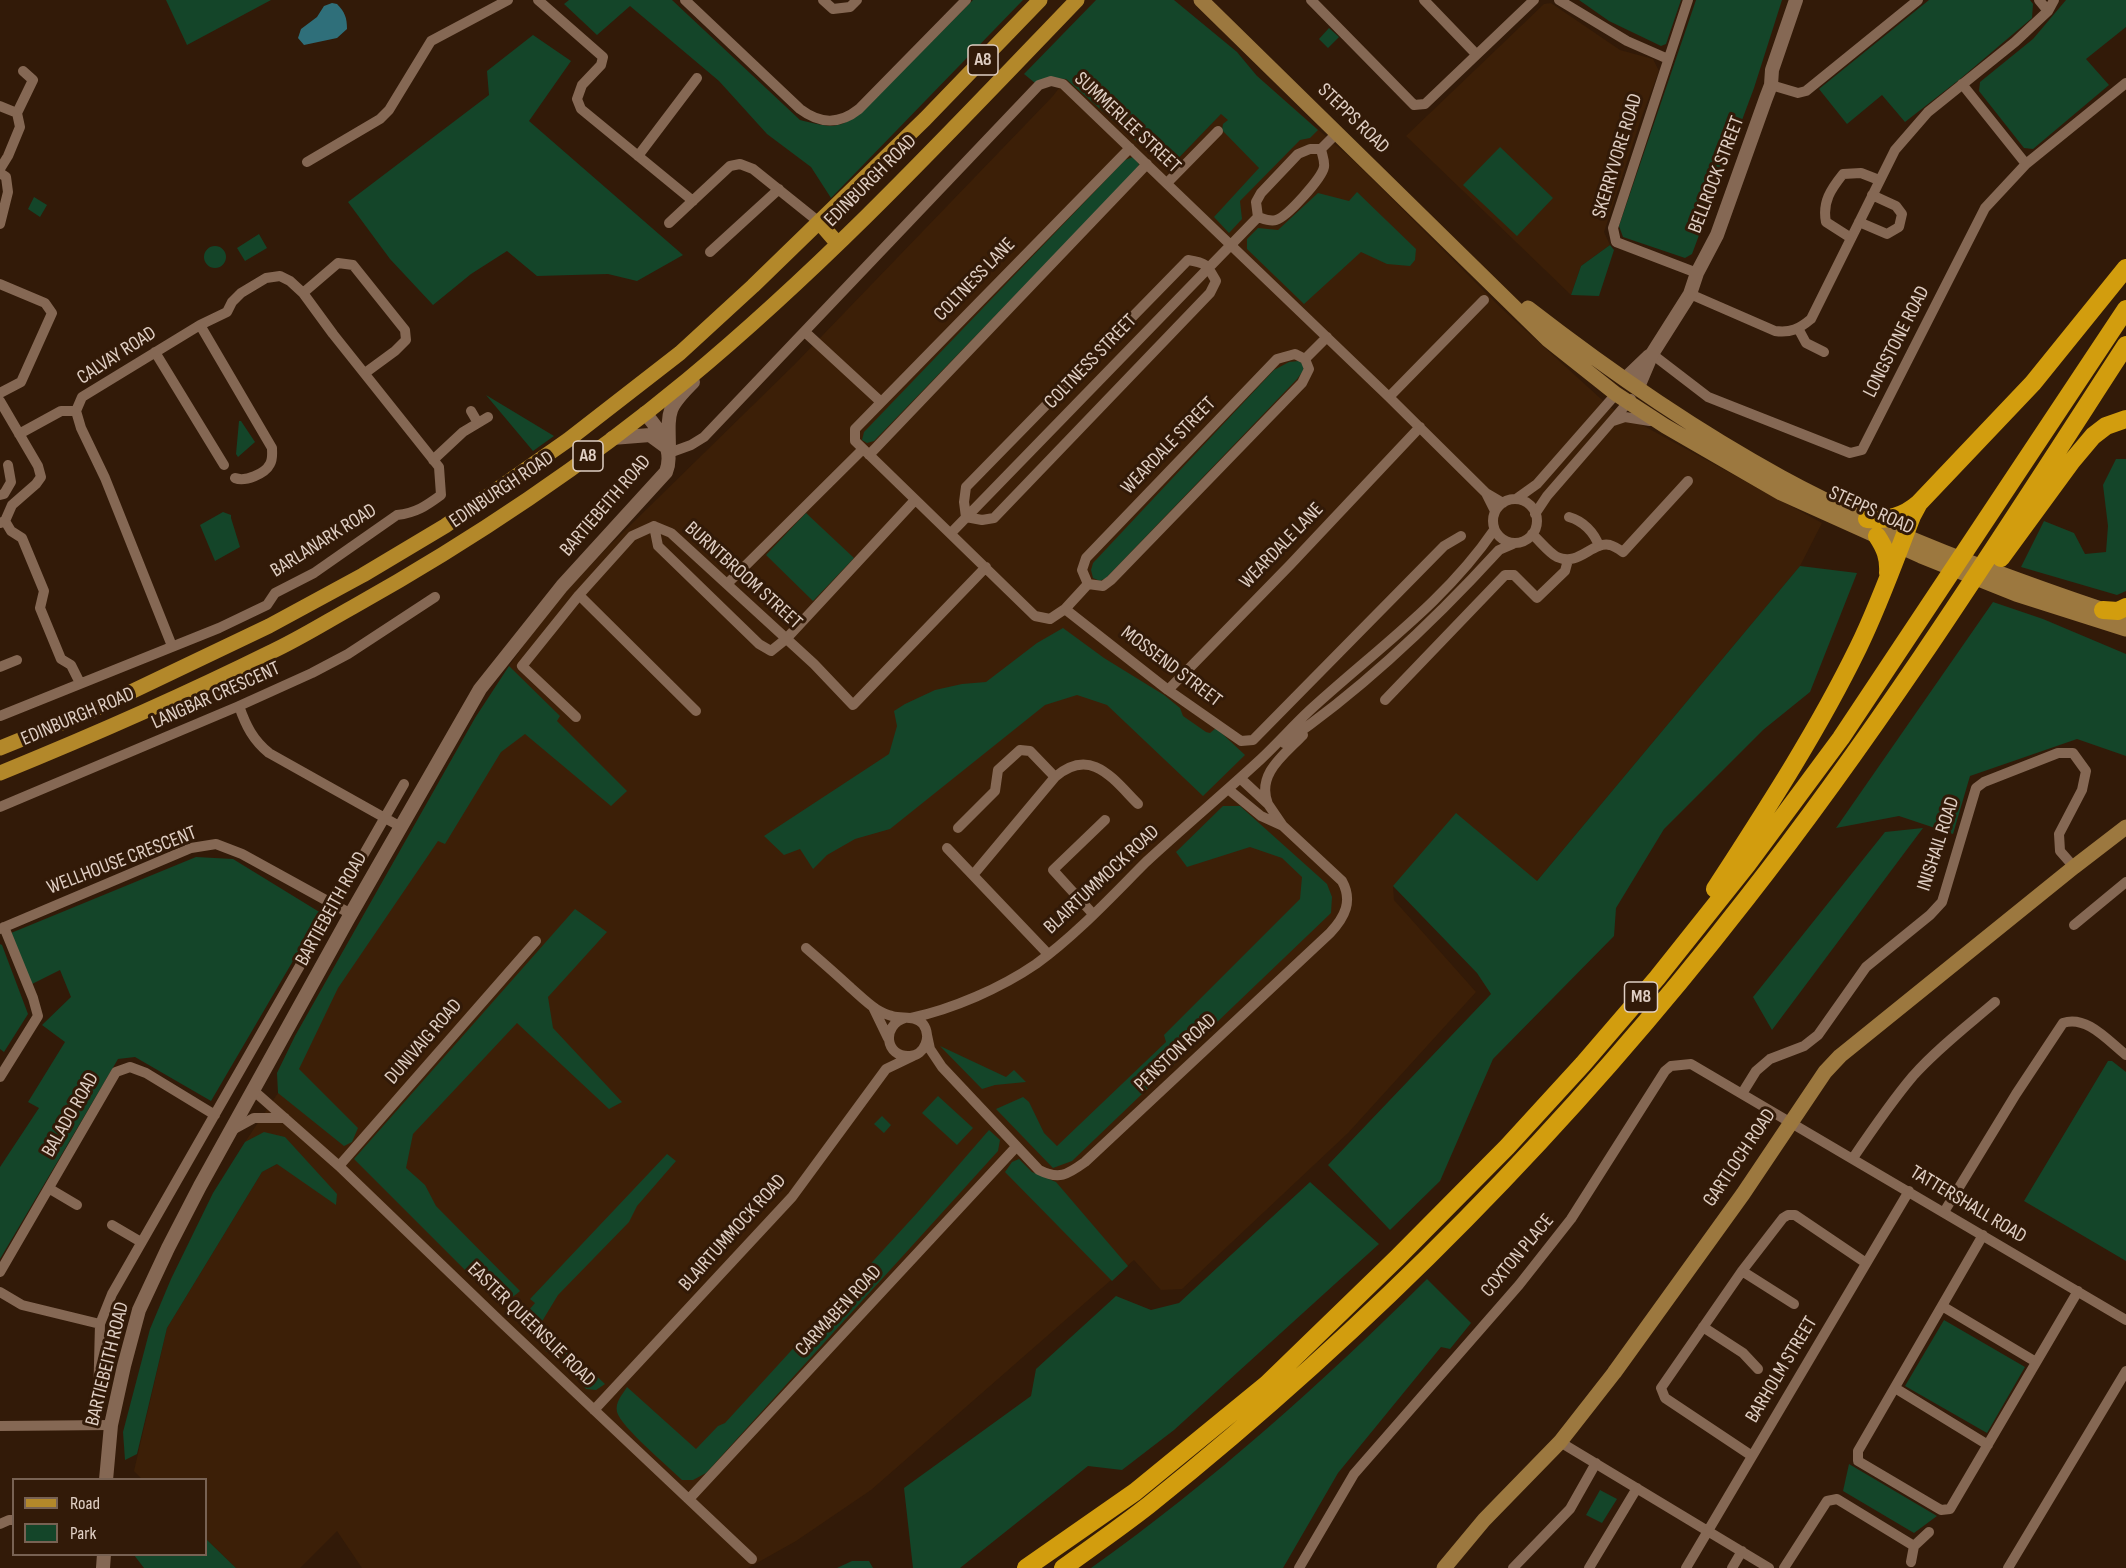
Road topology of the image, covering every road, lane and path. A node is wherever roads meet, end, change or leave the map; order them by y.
1 (508, 0) edge
2 (538, 0) edge
3 (685, 0) edge
4 (823, 0) edge
5 (857, 0) edge
6 (966, 0) edge
7 (1041, 0) edge
8 (1077, 0) edge
9 (1201, 0) edge
10 (1311, 0) edge
11 (1424, 0) edge
12 (1534, 0) edge
13 (1559, 0) edge
14 (1688, 0) edge
15 (1796, 0) edge
16 (1918, 0) edge
17 (2039, 0) edge
18 (2054, 0) edge
19 (2048, 11) junction
20 (1476, 54) junction
21 (1668, 59) junction
22 (23, 71) dead end
23 (697, 78) dead end
24 (2126, 83) edge
25 (1962, 84) junction
26 (1771, 85) junction
27 (0, 106) edge
28 (17, 113) junction
29 (1218, 131) dead end
30 (1338, 132) junction
31 (1130, 148) junction
32 (1321, 149) junction
33 (638, 156) junction
34 (307, 162) dead end
35 (1147, 164) junction
36 (2026, 164) junction
37 (0, 171) edge
38 (1879, 180) junction
39 (1167, 183) junction
40 (779, 189) junction
41 (1872, 195) junction
42 (693, 201) junction
43 (1258, 217) junction
44 (819, 222) junction
45 (1859, 222) junction
46 (669, 223) dead end
47 (0, 224) edge
48 (1851, 238) junction
49 (838, 244) junction
50 (1229, 245) junction
51 (710, 252) dead end
52 (1208, 267) junction
53 (1476, 268) junction
54 (2126, 268) edge
55 (1697, 273) junction
56 (0, 284) edge
57 (303, 293) junction
58 (1690, 294) junction
59 (1484, 300) dead end
60 (2126, 309) edge
61 (200, 325) junction
62 (1798, 330) junction
63 (805, 332) junction
64 (1327, 337) junction
65 (2126, 345) edge
66 (720, 351) junction
67 (155, 352) junction
68 (1824, 352) dead end
69 (1652, 354) junction
70 (1305, 359) junction
71 (365, 373) junction
72 (1631, 383) junction
73 (632, 392) junction
74 (0, 393) edge
75 (1389, 397) junction
76 (1622, 398) junction
77 (0, 401) edge
78 (881, 402) junction
79 (76, 411) junction
80 (471, 411) dead end
81 (645, 413) junction
82 (2126, 419) edge
83 (1612, 421) junction
84 (1665, 426) junction
85 (1420, 427) junction
86 (19, 434) junction
87 (612, 438) junction
88 (863, 449) junction
89 (669, 451) junction
90 (433, 460) junction
91 (8, 465) dead end
92 (224, 465) dead end
93 (235, 478) dead end
94 (1688, 481) dead end
95 (1486, 493) junction
96 (0, 495) edge
97 (1516, 499) junction
98 (915, 500) junction
99 (1503, 502) junction
100 (1919, 503) junction
101 (1495, 511) junction
102 (1535, 514) junction
103 (966, 517) junction
104 (1569, 517) dead end
105 (1867, 519) junction
106 (3, 522) edge
107 (654, 526) junction
108 (1494, 530) junction
109 (951, 533) junction
110 (1532, 534) junction
111 (1461, 536) dead end
112 (1877, 536) junction
113 (1902, 542) junction
114 (1513, 543) junction
115 (1599, 546) junction
116 (1568, 560) junction
117 (986, 567) junction
118 (727, 584) junction
119 (1088, 584) junction
120 (1886, 584) junction
121 (2020, 589) junction
122 (579, 595) junction
123 (435, 597) dead end
124 (2126, 607) edge
125 (1065, 609) junction
126 (2103, 610) junction
127 (2126, 617) edge
128 (2126, 629) edge
129 (1939, 633) junction
130 (786, 639) junction
131 (172, 646) junction
132 (17, 660) dead end
133 (1, 664) edge
134 (80, 683) junction
135 (1168, 690) junction
136 (1385, 700) dead end
137 (239, 706) junction
138 (696, 711) dead end
139 (0, 716) edge
140 (576, 717) dead end
141 (1318, 720) junction
142 (0, 748) edge
143 (1262, 758) junction
144 (0, 773) edge
145 (1055, 777) junction
146 (1240, 778) junction
147 (404, 784) dead end
148 (1228, 789) junction
149 (1138, 804) dead end
150 (1268, 804) junction
151 (0, 807) edge
152 (385, 819) junction
153 (1105, 820) dead end
154 (1283, 826) junction
155 (2126, 827) edge
156 (401, 828) junction
157 (958, 828) dead end
158 (947, 848) dead end
159 (2074, 867) junction
160 (973, 875) junction
161 (2126, 882) edge
162 (335, 906) junction
163 (351, 914) junction
164 (1093, 914) junction
165 (2074, 925) dead end
166 (2, 928) edge
167 (536, 941) dead end
168 (806, 948) dead end
169 (1048, 954) junction
170 (1657, 978) junction
171 (1995, 1002) dead end
172 (952, 1006) junction
173 (873, 1007) junction
174 (908, 1018) junction
175 (927, 1034) junction
176 (889, 1040) junction
177 (914, 1055) junction
178 (2126, 1055) edge
179 (942, 1068) junction
180 (886, 1069) junction
181 (0, 1077) edge
182 (254, 1091) junction
183 (1743, 1092) junction
184 (214, 1115) junction
185 (285, 1118) junction
186 (1791, 1121) junction
187 (231, 1131) junction
188 (1016, 1147) junction
189 (1853, 1158) junction
190 (339, 1166) junction
191 (50, 1189) junction
192 (1909, 1191) junction
193 (77, 1205) dead end
194 (1944, 1212) junction
195 (112, 1225) dead end
196 (1983, 1235) junction
197 (141, 1242) junction
198 (1866, 1263) junction
199 (1742, 1271) junction
200 (0, 1272) edge
201 (2078, 1291) junction
202 (0, 1292) edge
203 (1794, 1304) dead end
204 (1942, 1306) junction
205 (2126, 1320) edge
206 (100, 1324) junction
207 (1702, 1328) junction
208 (2036, 1362) junction
209 (1758, 1369) dead end
210 (2126, 1371) edge
211 (1894, 1388) junction
212 (98, 1403) dead end
213 (594, 1410) junction
214 (111, 1425) junction
215 (0, 1426) edge
216 (1560, 1442) junction
217 (1988, 1445) junction
218 (1752, 1456) junction
219 (1596, 1463) junction
220 (106, 1478) edge
221 (1637, 1488) junction
222 (689, 1499) junction
223 (1708, 1531) junction
224 (1929, 1532) dead end
225 (1914, 1546) junction
226 (1742, 1551) junction
227 (752, 1559) dead end
228 (1911, 1562) dead end
229 (1026, 1568) edge
230 (1063, 1568) edge
231 (1299, 1568) edge
232 (1444, 1568) edge
233 (1513, 1568) edge
234 (1589, 1568) edge
235 (1686, 1568) edge
236 (1732, 1568) edge
237 (1770, 1568) edge
238 (1785, 1568) edge
239 (2008, 1568) edge

1 - 34 street
2 - 33 street
3 - 6 street
4 - 5 street
7 - 44 main road, EDINBURGH ROAD / A8
8 - 49 main road, EDINBURGH ROAD / A8
9 - 30 main road, STEPPS ROAD
10 - 20 street
11 - 20 street
12 - 20 street
13 - 21 street
14 - 21 street, SKERRYVORE ROAD
15 - 26 street, BELLROCK STREET
16 - 26 street
17 - 19 street
18 - 19 street
19 - 25 street
21 - 55 street, SKERRYVORE ROAD
22 - 28 street
23 - 33 street
24 - 36 street, LONGSTONE ROAD
25 - 36 street
25 - 38 street
26 - 55 street, BELLROCK STREET
27 - 28 street
28 - 37 street
29 - 39 street
30 - 32 street
30 - 53 main road, STEPPS ROAD
31 - 35 street, SUMMERLEE STREET
31 - 63 street, SUMMERLEE STREET
31 - 78 street, COLTNESS LANE
32 - 43 street
32 - 43 street
33 - 42 street
35 - 39 street, SUMMERLEE STREET
35 - 88 street, COLTNESS LANE
36 - 69 street, LONGSTONE ROAD
37 - 47 street
38 - 41 street
38 - 48 street
39 - 50 street, SUMMERLEE STREET
40 - 42 street
40 - 44 street
40 - 51 street
41 - 45 street
41 - 45 street
42 - 46 street
43 - 50 street, COLTNESS STREET
44 - 49 main road
44 - 73 main road, EDINBURGH ROAD / A8
45 - 48 street
48 - 62 street
49 - 66 main road, EDINBURGH ROAD / A8
50 - 52 street, COLTNESS STREET
50 - 64 street, SUMMERLEE STREET
52 - 103 street, COLTNESS STREET
52 - 103 street
52 - 103 street
53 - 72 main road, STEPPS ROAD
53 - 76 main road, STEPPS ROAD
54 - 100 highway
55 - 58 street, BELLROCK STREET
56 - 74 street
57 - 61 street, CALVAY ROAD
57 - 71 street, BARLANARK ROAD
57 - 71 street
58 - 62 street
58 - 69 street, BELLROCK STREET
59 - 75 street
60 - 170 highway, M8
61 - 67 street, CALVAY ROAD
61 - 93 street
62 - 68 street
63 - 78 street
63 - 89 street, SUMMERLEE STREET
64 - 70 street
64 - 75 street, SUMMERLEE STREET
65 - 129 highway, M8
66 - 81 main road, EDINBURGH ROAD / A8
66 - 89 street
67 - 79 street, CALVAY ROAD
67 - 92 street
69 - 72 street, BELLROCK STREET
70 - 119 street
70 - 119 street, WEARDALE STREET
71 - 90 street, BARLANARK ROAD
72 - 76 main road
72 - 105 main road, STEPPS ROAD
73 - 81 main road
73 - 142 main road, EDINBURGH ROAD / A8
75 - 85 street, SUMMERLEE STREET
76 - 83 street
76 - 84 main road, STEPPS ROAD
76 - 97 street
77 - 86 street
78 - 88 street, COLTNESS LANE
79 - 86 street
79 - 131 street, CALVAY ROAD
80 - 90 street
81 - 87 main road, EDINBURGH ROAD / A8
81 - 89 street, BARTIEBEITH ROAD
82 - 129 highway
83 - 84 street
83 - 102 street
84 - 112 main road, STEPPS ROAD
85 - 95 street, SUMMERLEE STREET
85 - 135 street, WEARDALE LANE
86 - 106 street
87 - 89 street
87 - 144 main road, EDINBURGH ROAD / A8
88 - 98 street
88 - 118 street, COLTNESS LANE
89 - 156 street, BARTIEBEITH ROAD
90 - 131 street, BARLANARK ROAD
91 - 96 street
94 - 115 street
95 - 99 street
95 - 101 street
97 - 99 street
97 - 102 street
98 - 109 street
98 - 130 street
99 - 101 street
100 - 105 highway
100 - 113 highway
101 - 108 street
102 - 110 street
103 - 109 street, COLTNESS STREET
104 - 115 street
105 - 113 main road, STEPPS ROAD
106 - 134 street
107 - 118 street, BURNTBROOM STREET
107 - 122 street
107 - 130 street, BURNTBROOM STREET
108 - 114 street
108 - 143 street, BLAIRTUMMOCK ROAD
109 - 117 street
110 - 114 street
110 - 116 street
111 - 135 street, MOSSEND STREET
112 - 113 main road, STEPPS ROAD
112 - 120 highway
113 - 120 highway
113 - 121 main road, STEPPS ROAD
114 - 141 street, BLAIRTUMMOCK ROAD
115 - 116 street
116 - 136 street
117 - 125 street
117 - 130 street, BURNTBROOM STREET
118 - 130 street, BURNTBROOM STREET
119 - 125 street
120 - 170 highway
121 - 126 main road, STEPPS ROAD
121 - 128 main road, STEPPS ROAD
122 - 138 street
122 - 140 street
123 - 137 street, LANGBAR CRESCENT
124 - 126 highway
125 - 135 street, MOSSEND STREET
126 - 127 main road, STEPPS ROAD
129 - 230 highway, M8
131 - 134 street, BARLANARK ROAD
132 - 133 street
134 - 139 street, BARLANARK ROAD
137 - 151 street, LANGBAR CRESCENT
137 - 152 street
141 - 143 street, BLAIRTUMMOCK ROAD
141 - 150 street
143 - 146 street, BLAIRTUMMOCK ROAD
145 - 149 street
145 - 157 street
145 - 160 street
146 - 148 street, BLAIRTUMMOCK ROAD
146 - 150 street, PENSTON ROAD
147 - 152 street, BARTIEBEITH ROAD
148 - 154 street, PENSTON ROAD
148 - 164 street, BLAIRTUMMOCK ROAD
150 - 154 street, PENSTON ROAD
152 - 156 street
152 - 162 street, BARTIEBEITH ROAD
153 - 164 street
154 - 188 street, PENSTON ROAD
155 - 159 main road, GARTLOCH ROAD
156 - 163 street, BARTIEBEITH ROAD
158 - 160 street
159 - 183 street, INISHAIL ROAD
159 - 186 main road, GARTLOCH ROAD
160 - 169 street
161 - 165 street
162 - 163 street, WELLHOUSE CRESCENT
162 - 166 street, WELLHOUSE CRESCENT
162 - 184 street, BARTIEBEITH ROAD
163 - 182 street, BARTIEBEITH ROAD
164 - 169 street, BLAIRTUMMOCK ROAD
166 - 181 street
167 - 190 street, DUNIVAIG ROAD
168 - 173 street
169 - 172 street, BLAIRTUMMOCK ROAD
170 - 229 highway, M8
171 - 189 street
172 - 174 street, BLAIRTUMMOCK ROAD
172 - 175 street, BLAIRTUMMOCK ROAD
173 - 174 street
173 - 176 street
174 - 175 street
174 - 176 street
175 - 177 street
175 - 179 street
176 - 177 street
176 - 180 street, BLAIRTUMMOCK ROAD
177 - 179 street
177 - 180 street, BLAIRTUMMOCK ROAD
178 - 194 street
179 - 188 street, PENSTON ROAD
180 - 213 street, BLAIRTUMMOCK ROAD
182 - 185 street, EASTER QUEENSLIE ROAD
182 - 187 street, BARTIEBEITH ROAD
183 - 186 street, COXTON PLACE
183 - 231 street, COXTON PLACE
184 - 191 street, BALADO ROAD
184 - 197 street, BARTIEBEITH ROAD
185 - 187 street
185 - 190 street, EASTER QUEENSLIE ROAD
186 - 189 street, TATTERSHALL ROAD
186 - 216 main road, GARTLOCH ROAD
187 - 214 street, BARTIEBEITH ROAD
188 - 222 street, CARMABEN ROAD
189 - 192 street, TATTERSHALL ROAD
190 - 213 street, EASTER QUEENSLIE ROAD
191 - 193 street
191 - 200 street, BALADO ROAD
192 - 194 street, TATTERSHALL ROAD
192 - 198 street, BARHOLM STREET
194 - 196 street, TATTERSHALL ROAD
195 - 197 street
196 - 201 street, TATTERSHALL ROAD
196 - 204 street
197 - 206 street, BARTIEBEITH ROAD
198 - 199 street
198 - 218 street, BARHOLM STREET
199 - 203 street
199 - 207 street
201 - 205 street, TATTERSHALL ROAD
201 - 208 street
202 - 206 street
204 - 208 street
204 - 211 street
206 - 212 street, BARTIEBEITH ROAD
207 - 209 street
207 - 218 street
208 - 217 street
210 - 239 street
211 - 217 street
211 - 217 street
213 - 222 street, EASTER QUEENSLIE ROAD
214 - 215 street
214 - 220 street, BARTIEBEITH ROAD
216 - 219 street
216 - 232 main road, GARTLOCH ROAD
218 - 223 street, BARHOLM STREET
219 - 221 street
219 - 233 street
221 - 223 street
221 - 234 street
222 - 227 street, EASTER QUEENSLIE ROAD
223 - 226 street
223 - 235 street, BARHOLM STREET
224 - 225 street
225 - 228 street
225 - 238 street
226 - 236 street
226 - 237 street

